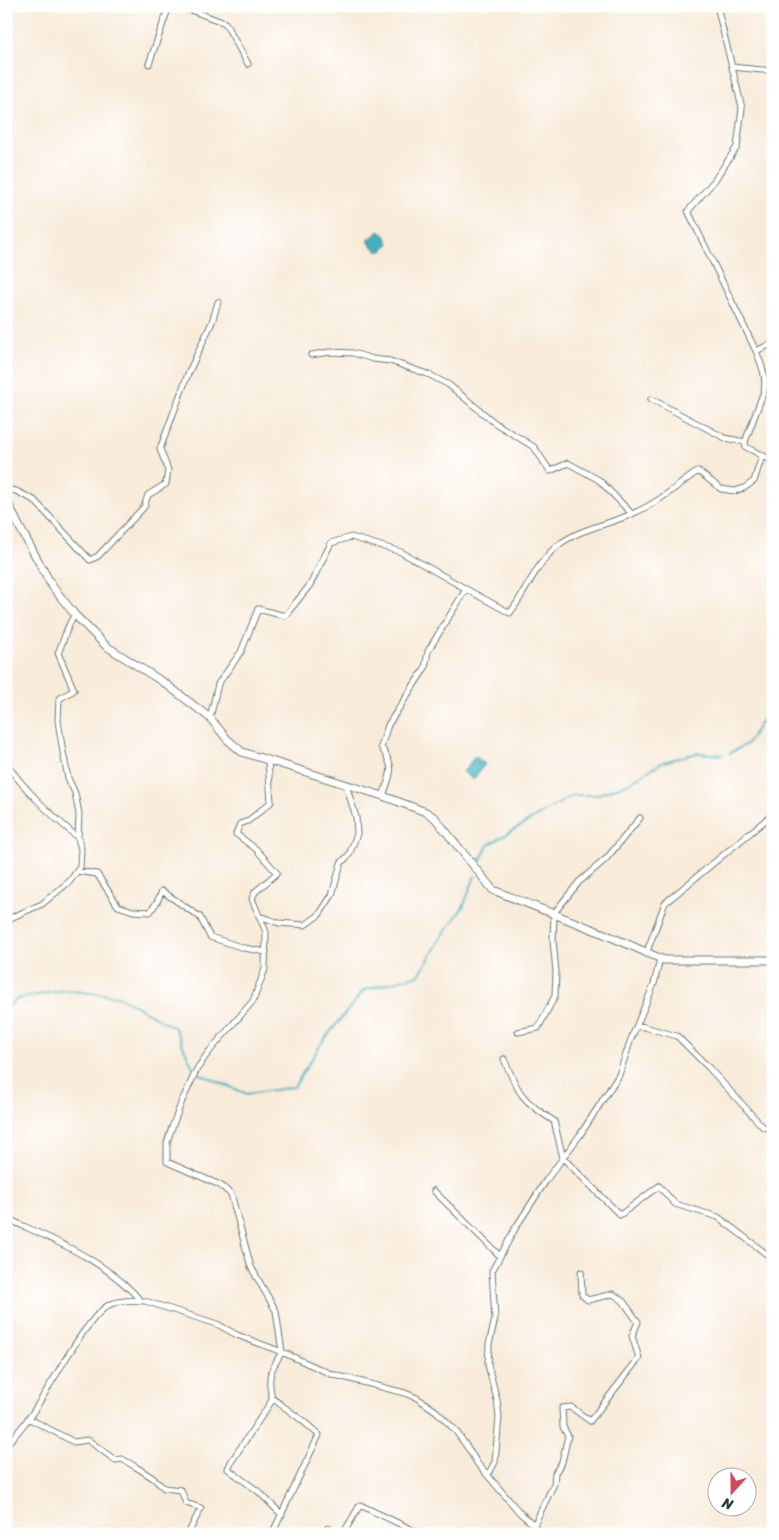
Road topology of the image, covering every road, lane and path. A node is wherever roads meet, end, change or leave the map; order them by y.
1 (169, 6) edge
2 (180, 6) edge
3 (717, 6) edge
4 (149, 64) dead end
5 (248, 64) dead end
6 (732, 67) junction
7 (773, 71) edge
8 (218, 302) dead end
9 (773, 344) edge
10 (756, 351) junction
11 (311, 354) dead end
12 (651, 399) dead end
13 (745, 442) junction
14 (762, 456) junction
15 (773, 461) edge
16 (6, 489) edge
17 (6, 499) edge
18 (632, 514) junction
19 (466, 589) junction
20 (75, 615) junction
21 (210, 718) junction
22 (6, 762) edge
23 (268, 762) junction
24 (346, 784) junction
25 (383, 796) junction
26 (773, 814) edge
27 (640, 818) dead end
28 (78, 838) junction
29 (77, 871) junction
30 (554, 913) junction
31 (260, 916) junction
32 (6, 920) edge
33 (266, 952) junction
34 (646, 954) junction
35 (660, 959) junction
36 (773, 960) edge
37 (637, 1025) junction
38 (518, 1032) dead end
39 (504, 1059) dead end
40 (773, 1128) edge
41 (563, 1158) junction
42 (434, 1191) dead end
43 (6, 1218) edge
44 (500, 1256) junction
45 (773, 1260) edge
46 (581, 1272) dead end
47 (141, 1301) junction
48 (282, 1352) junction
49 (273, 1399) junction
50 (28, 1418) junction
51 (6, 1445) edge
52 (488, 1475) junction
53 (282, 1515) junction
54 (534, 1525) junction
55 (188, 1534) edge
56 (276, 1534) edge
57 (323, 1534) edge
58 (341, 1534) edge
59 (421, 1534) edge
60 (539, 1534) edge

1 - 4 street
2 - 5 street
3 - 6 street
6 - 7 street
6 - 10 street
8 - 16 street
9 - 10 street
10 - 13 street
11 - 18 street
12 - 13 street
13 - 14 street
14 - 15 street
14 - 18 street
17 - 20 street
18 - 19 street
19 - 21 street
19 - 25 street
20 - 21 street
20 - 28 street
21 - 23 street
22 - 28 street
23 - 24 street
23 - 31 street
24 - 25 street
24 - 31 street
25 - 30 street
26 - 34 street
27 - 30 street
28 - 29 street
29 - 32 street
29 - 33 street
30 - 34 street
30 - 38 street
31 - 33 street
33 - 48 street
34 - 35 street
35 - 36 street
35 - 37 street
37 - 40 street
37 - 41 street
39 - 41 street
41 - 44 street
41 - 45 street
42 - 44 street
43 - 47 street
44 - 52 street
46 - 54 street
47 - 48 street
47 - 50 street
48 - 49 street
48 - 52 street
49 - 53 street
49 - 53 street
50 - 51 street
50 - 55 street
52 - 54 street
53 - 56 street
54 - 60 street
57 - 58 street
58 - 59 street

